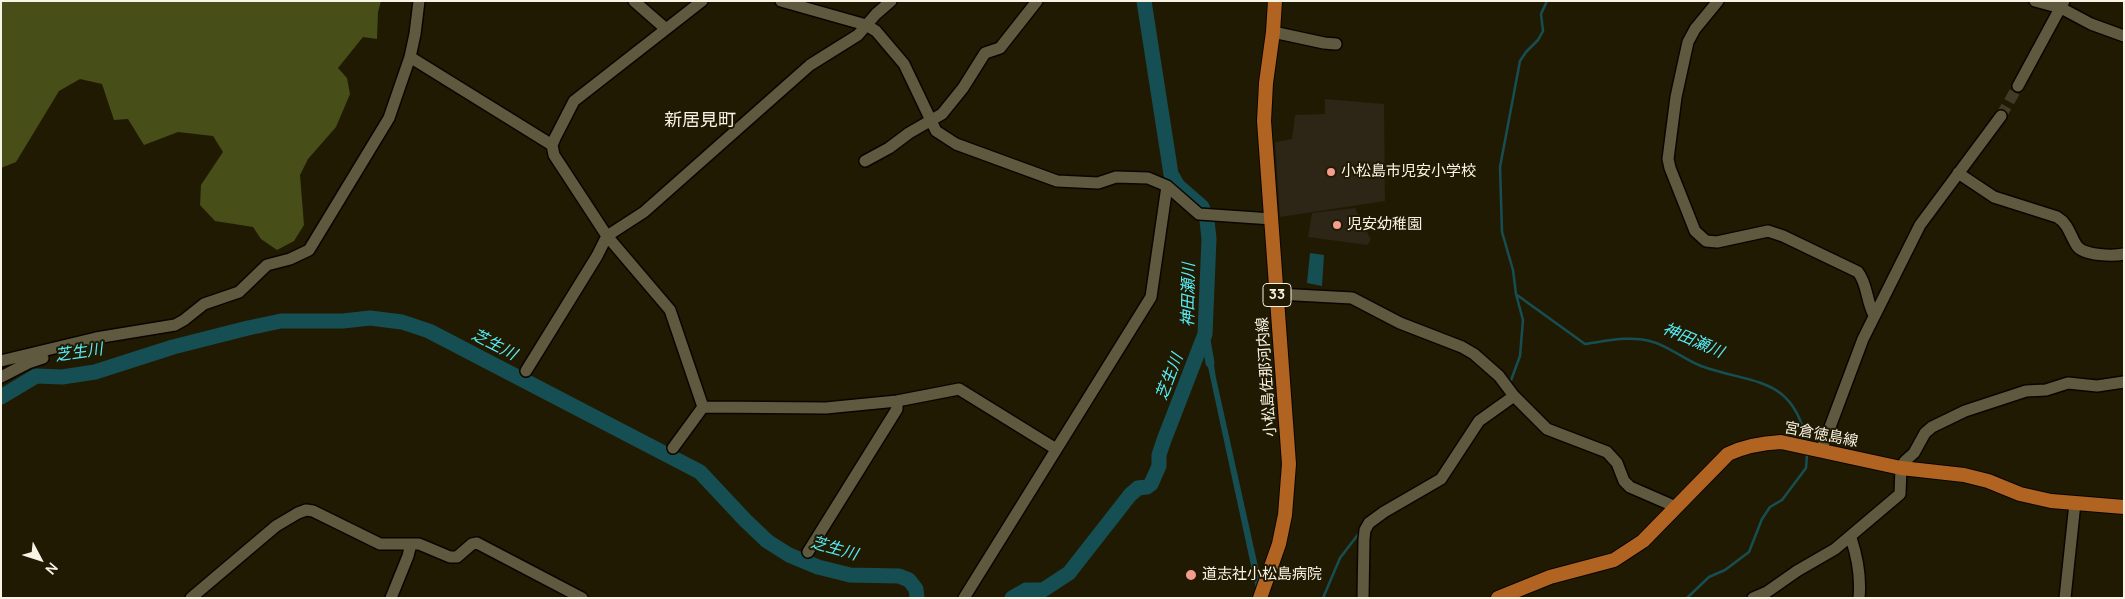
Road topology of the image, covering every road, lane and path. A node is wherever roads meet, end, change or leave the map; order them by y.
1 (419, 1) edge
2 (634, 1) edge
3 (702, 1) edge
4 (781, 1) edge
5 (891, 1) edge
6 (1037, 1) edge
7 (1275, 1) edge
8 (1718, 1) edge
9 (2035, 1) edge
10 (2063, 5) edge
11 (866, 25) junction
12 (666, 29) junction
13 (1274, 32) junction
14 (2124, 36) edge
15 (1336, 44) dead end
16 (410, 56) junction
17 (2018, 86) tunnel mouth
18 (2001, 116) tunnel mouth
19 (931, 121) junction
20 (552, 145) junction
21 (865, 161) dead end
22 (1958, 174) junction
23 (1167, 186) junction
24 (1272, 219) junction
25 (606, 236) junction
26 (2124, 254) edge
27 (1277, 294) junction
28 (1874, 315) junction
29 (49, 350) junction
30 (1, 361) edge
31 (526, 371) dead end
32 (1, 377) edge
33 (2124, 382) edge
34 (1514, 396) junction
35 (897, 401) junction
36 (703, 407) junction
37 (673, 448) dead end
38 (1056, 448) junction
39 (1822, 451) junction
40 (1901, 468) junction
41 (2075, 503) junction
42 (1676, 507) junction
43 (2124, 507) edge
44 (1851, 538) junction
45 (410, 544) junction
46 (808, 552) dead end
47 (1262, 592) edge
48 (191, 598) edge
49 (391, 598) edge
50 (582, 598) edge
51 (964, 598) edge
52 (1364, 598) edge
53 (1498, 598) edge
54 (1753, 598) edge
55 (1859, 598) edge
56 (2065, 598) edge

1 - 16 street
2 - 12 street
3 - 12 street
4 - 11 street
5 - 11 street
6 - 19 street
7 - 13 main road, 小松島佐那河内線 / 33
8 - 28 street
9 - 10 street
10 - 14 street
10 - 17 street
11 - 19 street
11 - 25 street
12 - 20 street
13 - 15 street
13 - 24 main road, 小松島佐那河内線 / 33
16 - 20 street
16 - 29 street
18 - 22 street
19 - 21 street
19 - 23 street
20 - 25 street
22 - 26 street
22 - 28 street
23 - 24 street
23 - 38 street
24 - 27 main road, 小松島佐那河内線 / 33
25 - 31 street
25 - 36 street
27 - 34 street
27 - 47 main road, 小松島佐那河内線 / 33
28 - 39 street
29 - 30 street
29 - 32 street
33 - 40 street
34 - 42 street
34 - 52 street
35 - 36 street
35 - 38 street
35 - 46 street
36 - 37 street
38 - 51 street
39 - 40 main road, 宮倉徳島線
39 - 42 main road, 宮倉徳島線
40 - 41 main road, 宮倉徳島線
40 - 44 street
41 - 43 main road, 宮倉徳島線
41 - 56 street
42 - 53 main road, 宮倉徳島線
44 - 54 street
44 - 55 street
45 - 48 street
45 - 49 street
45 - 50 street

